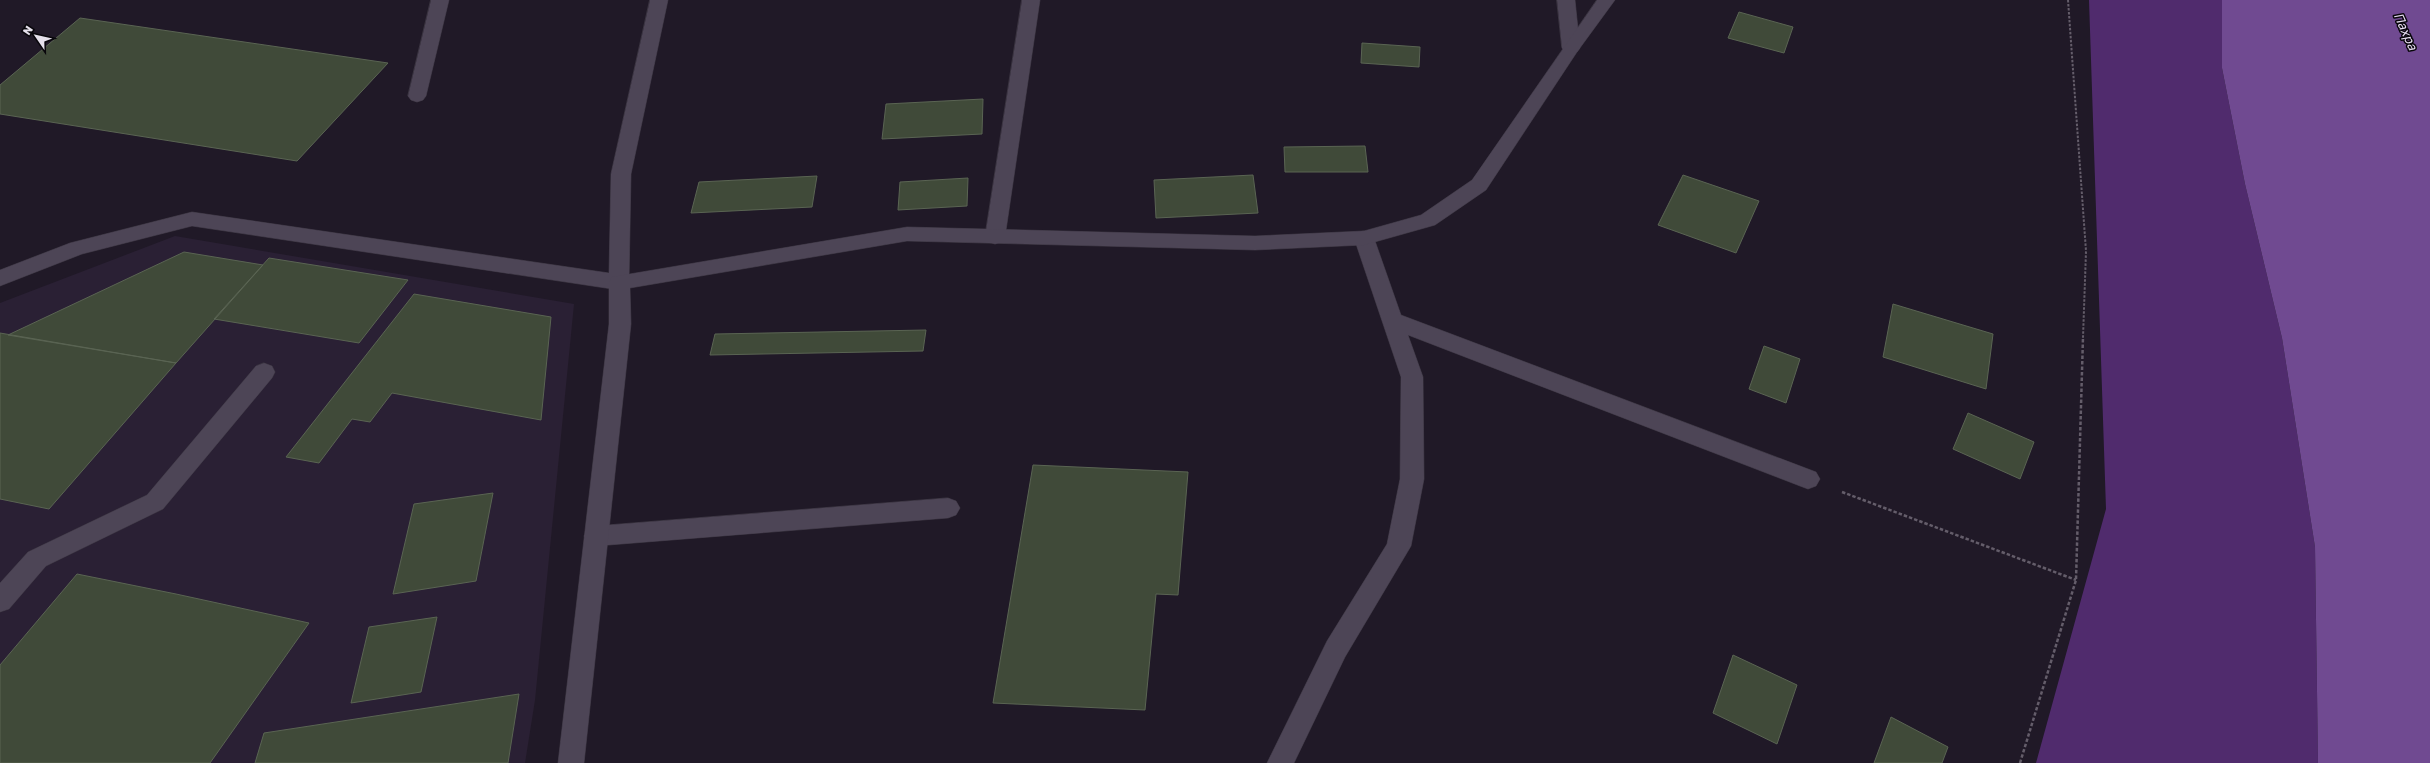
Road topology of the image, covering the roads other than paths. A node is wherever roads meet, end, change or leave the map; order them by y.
1 (440, 0) edge
2 (659, 0) edge
3 (1031, 0) edge
4 (1566, 0) edge
5 (1606, 0) edge
6 (1571, 48) junction
7 (417, 96) dead end
8 (995, 237) junction
9 (1364, 238) junction
10 (0, 278) edge
11 (620, 282) junction
12 (1392, 320) junction
13 (264, 372) dead end
14 (1808, 479) road end
15 (948, 508) dead end
16 (596, 536) junction
17 (0, 601) edge
18 (571, 763) edge
19 (1280, 763) edge

1 - 7 street
2 - 11 street
3 - 8 street
4 - 6 street
5 - 6 street
6 - 9 street
8 - 9 street
8 - 11 street
9 - 12 street
10 - 11 street
11 - 16 street
12 - 14 street
12 - 19 street
13 - 17 street
15 - 16 street
16 - 18 street

